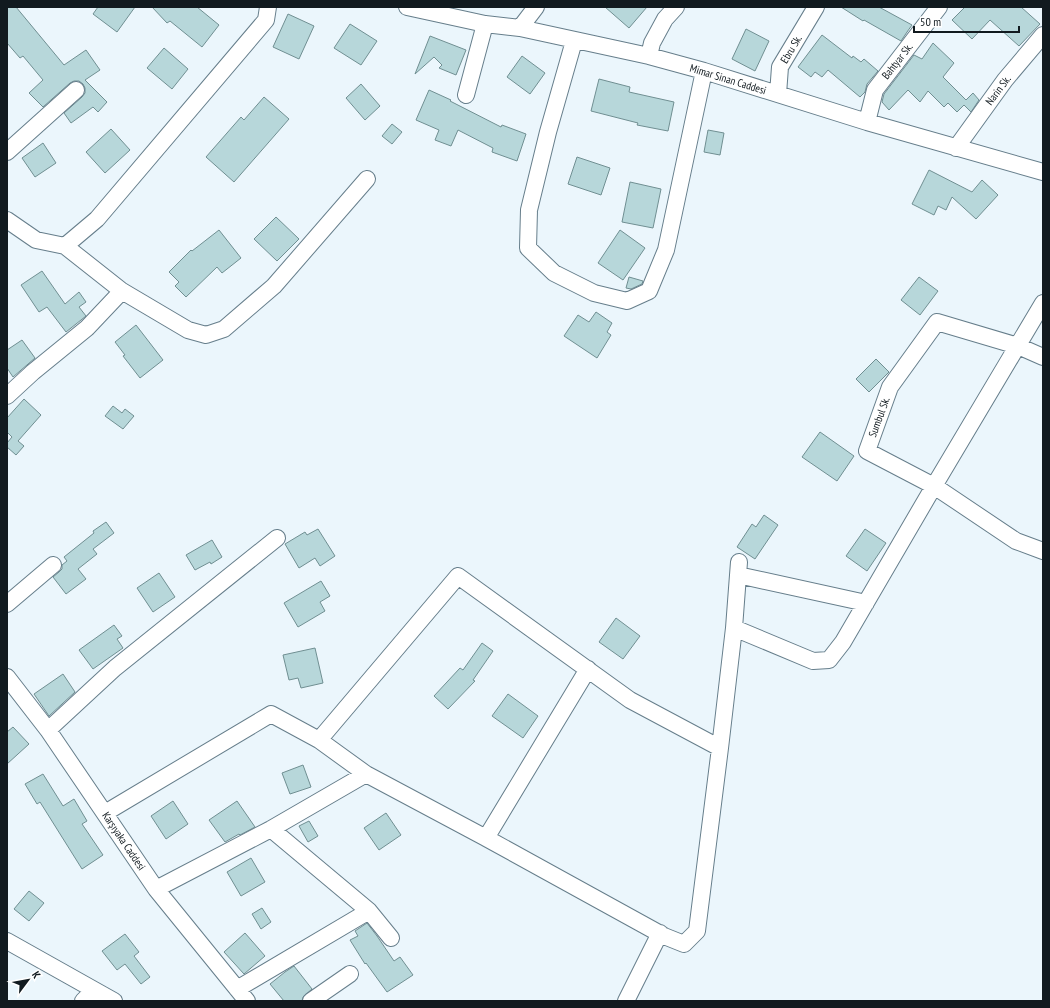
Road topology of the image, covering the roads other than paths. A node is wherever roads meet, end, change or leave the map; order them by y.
1 (268, 7) edge
2 (407, 7) edge
3 (536, 7) edge
4 (676, 7) edge
5 (816, 7) edge
6 (939, 7) edge
7 (485, 24) junction
8 (520, 28) junction
9 (1043, 35) edge
10 (574, 41) junction
11 (649, 56) junction
12 (704, 71) junction
13 (76, 90) dead end
14 (778, 94) junction
15 (466, 95) dead end
16 (867, 122) junction
17 (956, 148) junction
18 (7, 152) edge
19 (1043, 172) edge
20 (367, 179) dead end
21 (7, 220) edge
22 (65, 246) junction
23 (122, 291) junction
24 (1043, 304) edge
25 (1018, 346) junction
26 (1043, 357) edge
27 (7, 396) edge
28 (934, 486) junction
29 (277, 538) dead end
30 (1043, 551) edge
31 (53, 565) dead end
32 (866, 603) junction
33 (7, 604) edge
34 (734, 628) junction
35 (588, 669) junction
36 (9, 685) edge
37 (48, 730) junction
38 (319, 740) junction
39 (720, 748) junction
40 (366, 774) junction
41 (105, 813) junction
42 (271, 829) junction
43 (486, 838) junction
44 (156, 889) junction
45 (369, 911) junction
46 (660, 933) junction
47 (391, 938) dead end
48 (7, 941) edge
49 (350, 974) dead end
50 (242, 995) edge
51 (89, 996) edge
52 (114, 1001) edge
53 (311, 1001) edge
54 (626, 1001) edge

1 - 22 street
2 - 7 street, Mimar Sinan Caddesi
3 - 8 street
4 - 11 street
5 - 14 street, Ebru Sk.
6 - 16 street, Bahtyar Sk.
7 - 8 street, Mimar Sinan Caddesi
7 - 15 street
8 - 10 street, Mimar Sinan Caddesi
9 - 17 street, Narin Sk.
10 - 11 street, Mimar Sinan Caddesi
10 - 12 street
11 - 12 street, Mimar Sinan Caddesi
12 - 14 street, Mimar Sinan Caddesi
13 - 18 street
14 - 16 street, Mimar Sinan Caddesi
16 - 17 street, Mimar Sinan Caddesi
17 - 19 street, Mimar Sinan Caddesi
20 - 23 street
21 - 22 street
22 - 23 street
23 - 27 street
24 - 25 street
25 - 26 street
25 - 28 street
25 - 28 street, Sumbul Sk.
28 - 30 street
28 - 32 street
29 - 37 street
31 - 33 street
32 - 34 street
32 - 34 street
34 - 39 street
35 - 38 street
35 - 39 street
35 - 43 street
36 - 37 street, Karşıyaka Caddesi
37 - 41 street, Karşıyaka Caddesi
38 - 40 street
38 - 41 street
39 - 46 street
40 - 42 street
40 - 43 street
41 - 44 street, Karşıyaka Caddesi
42 - 44 street
42 - 45 street
43 - 46 street
44 - 50 street, Karşıyaka Caddesi
45 - 47 street
45 - 50 street
46 - 54 street
48 - 51 street
49 - 53 street
51 - 52 street

